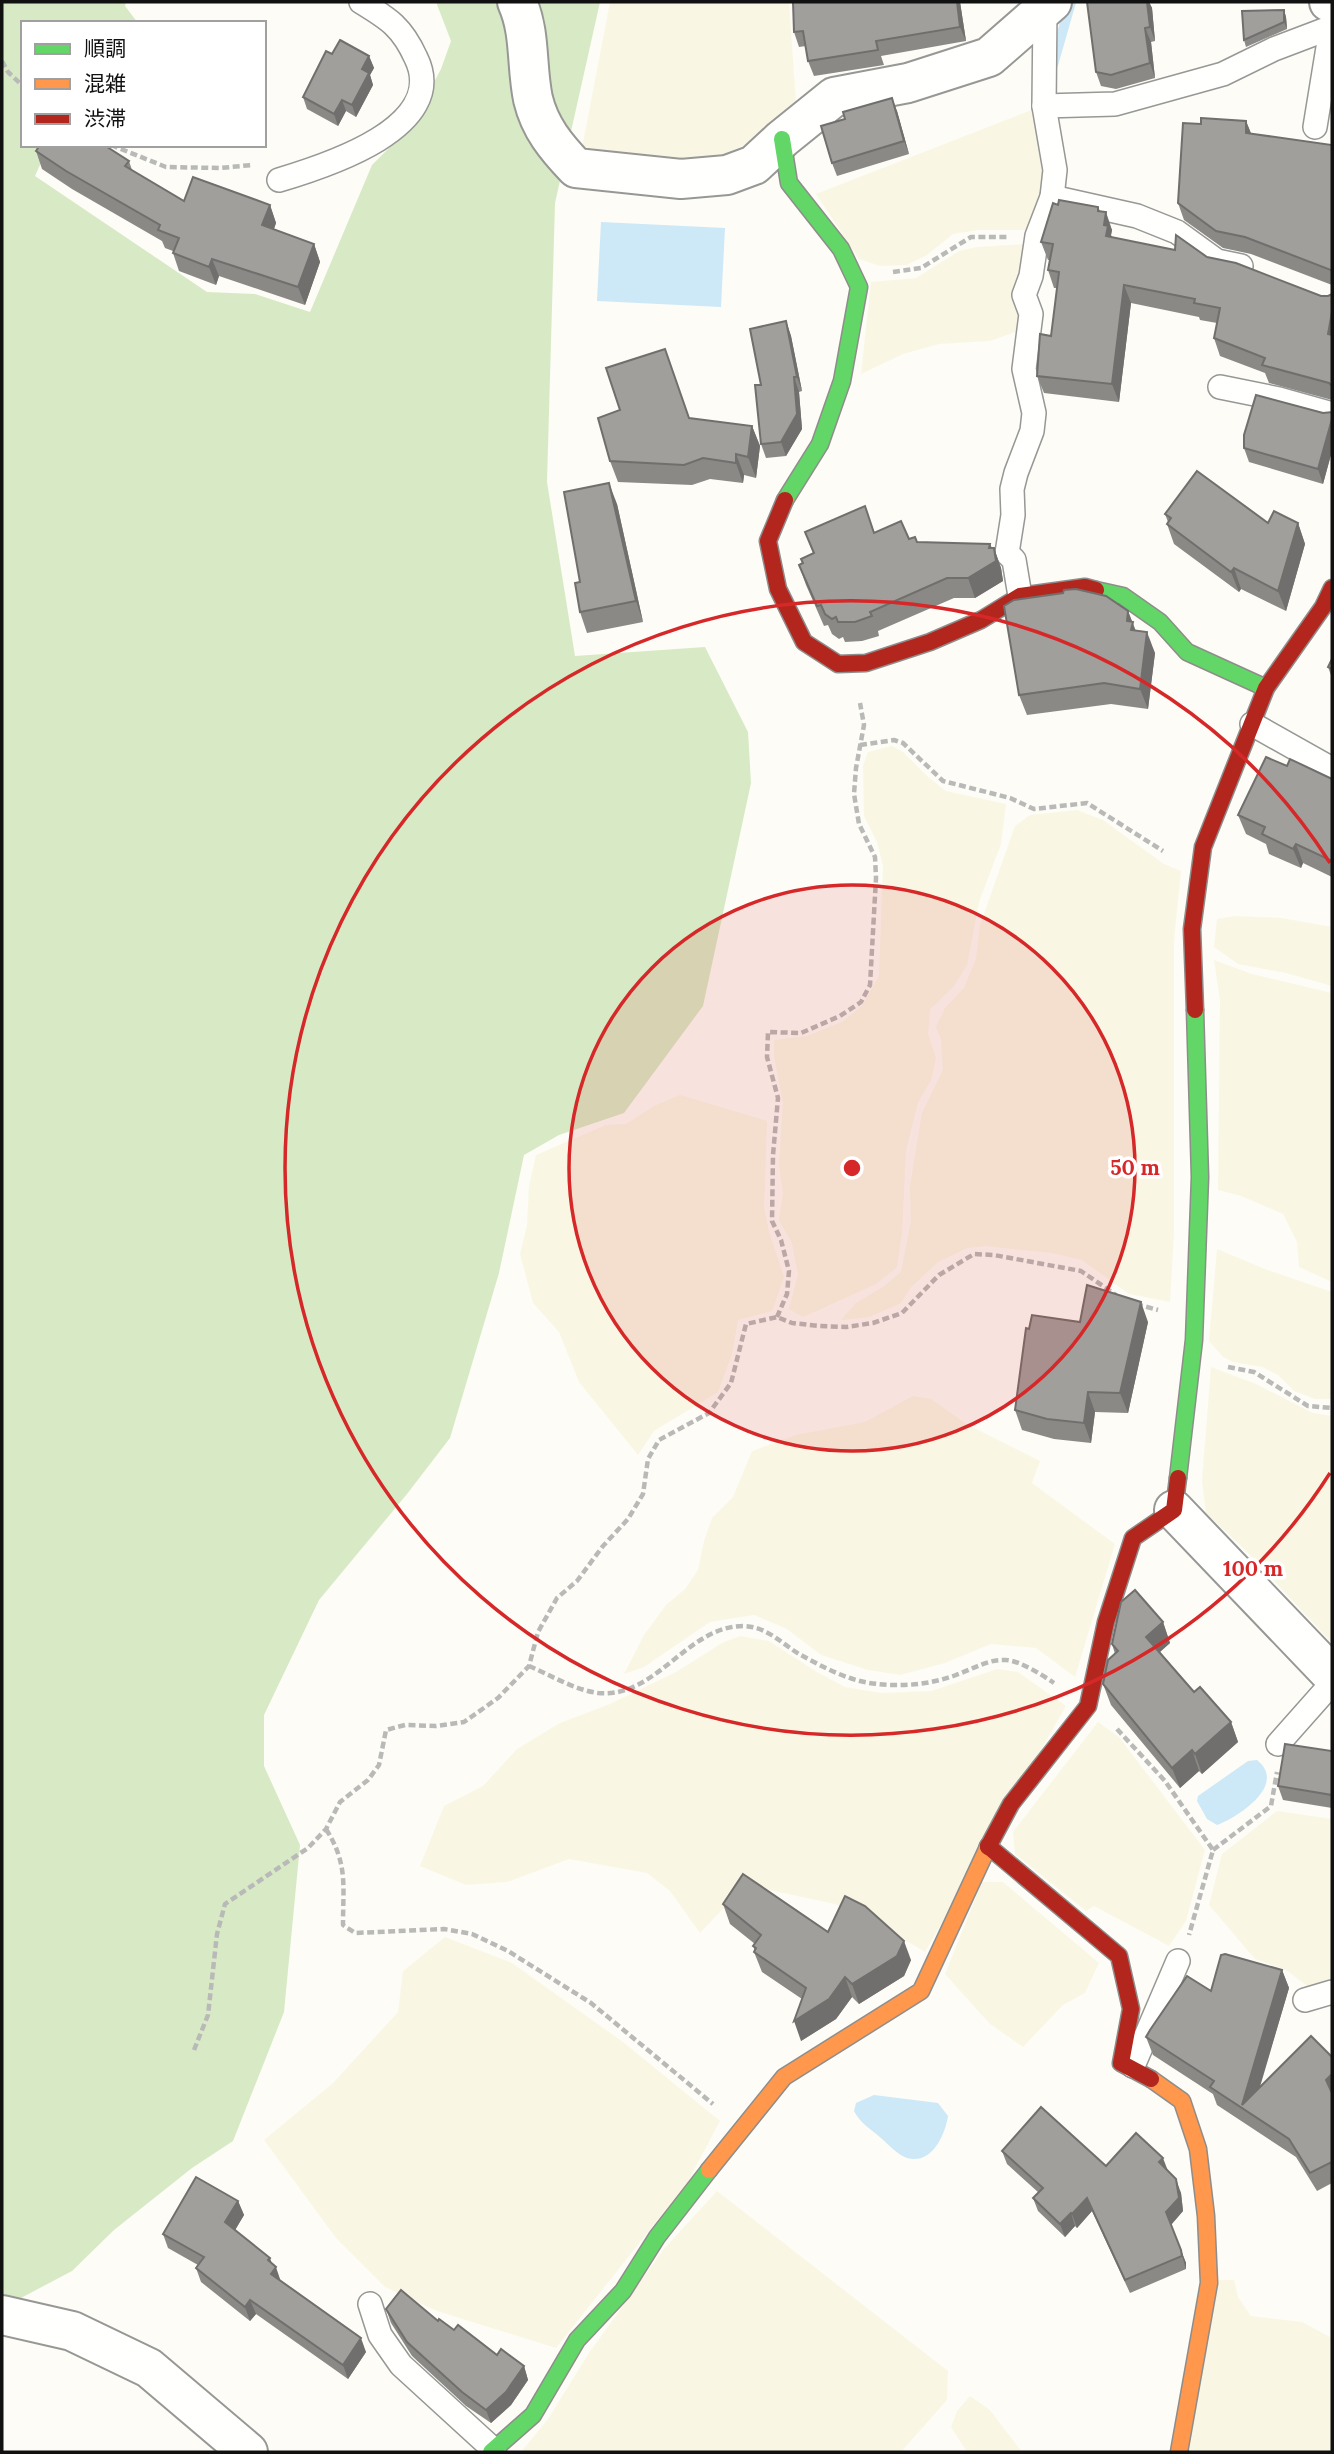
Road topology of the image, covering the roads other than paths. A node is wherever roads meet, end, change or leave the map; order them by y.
1 (361, 2) edge
2 (517, 2) edge
3 (1049, 5) edge
4 (1331, 15) edge
5 (1044, 106) junction
6 (1315, 127) dead end
7 (782, 138) junction
8 (279, 180) dead end
9 (1052, 197) junction
10 (1256, 271) edge
11 (1220, 387) dead end
12 (1332, 414) edge
13 (1332, 588) edge
14 (1020, 596) junction
15 (1266, 688) junction
16 (1252, 724) junction
17 (1332, 769) edge
18 (1174, 1510) junction
19 (1332, 1675) edge
20 (1332, 1683) edge
21 (1278, 1744) road end
22 (988, 1846) junction
23 (1178, 1961) road end
24 (1332, 1992) edge
25 (1305, 2000) dead end
26 (1132, 2068) junction
27 (370, 2304) dead end
28 (2, 2315) edge
29 (492, 2451) edge
30 (248, 2452) edge
31 (1178, 2452) edge

1 - 8 lane
2 - 7 street
3 - 5 lane
3 - 7 street
4 - 5 lane
4 - 6 lane
5 - 9 lane
7 - 14 street
9 - 10 lane
9 - 14 lane
11 - 12 lane
13 - 15 street
14 - 15 street
15 - 16 street
16 - 17 lane
16 - 18 street
18 - 19 street
18 - 22 street
20 - 21 lane
22 - 26 street
22 - 29 street
23 - 26 lane
24 - 25 lane
26 - 31 street
27 - 29 lane
28 - 30 street

